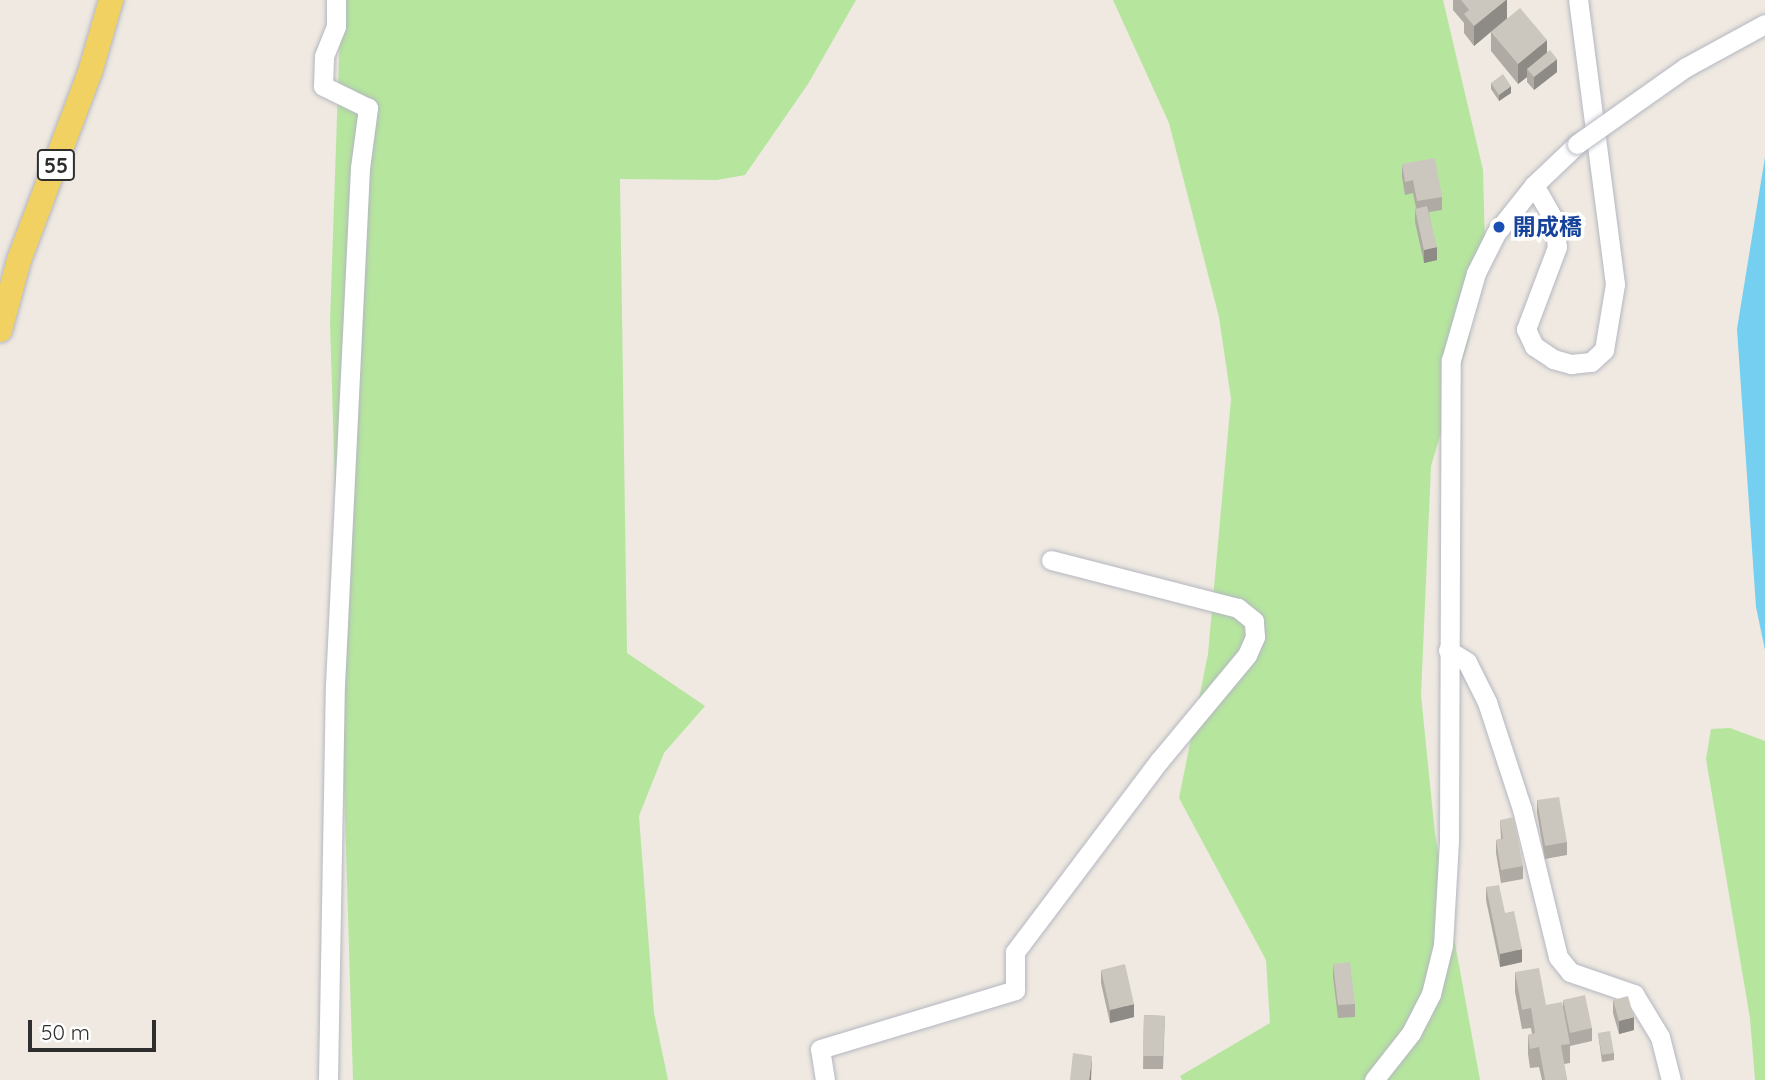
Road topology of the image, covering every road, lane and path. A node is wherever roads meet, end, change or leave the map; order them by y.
1 (111, 0) edge
2 (336, 0) edge
3 (1578, 0) edge
4 (1765, 24) edge
5 (1534, 185) junction
6 (0, 330) edge
7 (1051, 560) dead end
8 (1448, 650) junction
9 (328, 1080) edge
10 (825, 1080) edge
11 (1374, 1080) edge
12 (1671, 1080) edge

1 - 6 main road, 55
2 - 9 street
3 - 5 street
4 - 5 street, bridge
5 - 8 street
7 - 10 street
8 - 11 street
8 - 12 street

